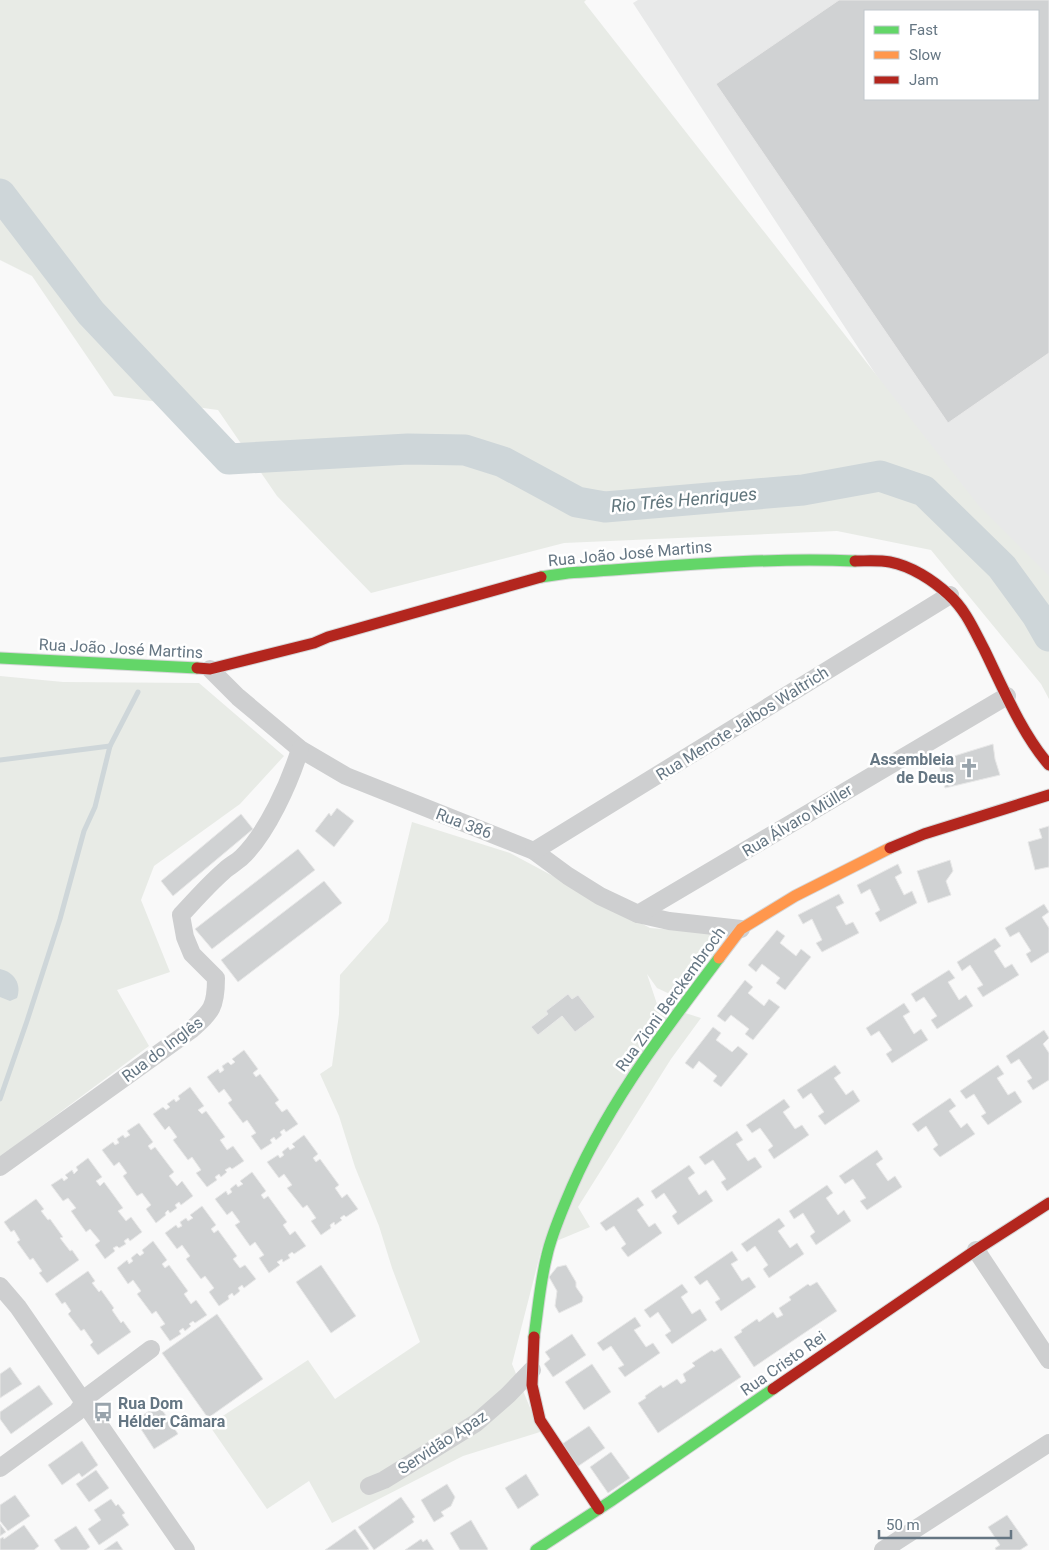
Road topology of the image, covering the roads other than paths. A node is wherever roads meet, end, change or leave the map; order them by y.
1 (950, 595) junction
2 (0, 658) edge
3 (210, 669) junction
4 (1007, 696) junction
5 (300, 749) junction
6 (1049, 765) edge
7 (1049, 795) edge
8 (534, 851) junction
9 (638, 914) junction
10 (741, 930) junction
11 (0, 1167) edge
12 (1049, 1203) edge
13 (976, 1250) junction
14 (0, 1286) edge
15 (152, 1349) dead end
16 (1049, 1360) edge
17 (532, 1370) junction
18 (84, 1403) junction
19 (1049, 1443) edge
20 (0, 1468) edge
21 (369, 1486) dead end
22 (599, 1509) junction
23 (186, 1550) edge
24 (536, 1550) edge
25 (883, 1550) edge

1 - 3 street, Rua João José Martins
1 - 4 street, Rua João José Martins
1 - 8 street, Rua Menote Jalbos Waltrich
2 - 3 street, Rua João José Martins
3 - 5 street, Rua 386
4 - 6 street, Rua João José Martins
4 - 9 street, Rua Álvaro Müller
5 - 8 street, Rua 386
5 - 11 street, Rua do Inglês
7 - 10 street, Rua Zioni Berckembroch
8 - 9 street, Rua 386
9 - 10 street, Rua 386
10 - 17 street, Rua Zioni Berckembroch
12 - 13 street, Rua Cristo Rei
13 - 16 street
13 - 22 street, Rua Cristo Rei
14 - 18 street
15 - 18 street
17 - 21 street, Servidão Apaz
17 - 22 street, Rua Zioni Berckembroch
18 - 20 street
18 - 23 street
19 - 25 street
22 - 24 street, Rua Cristo Rei

